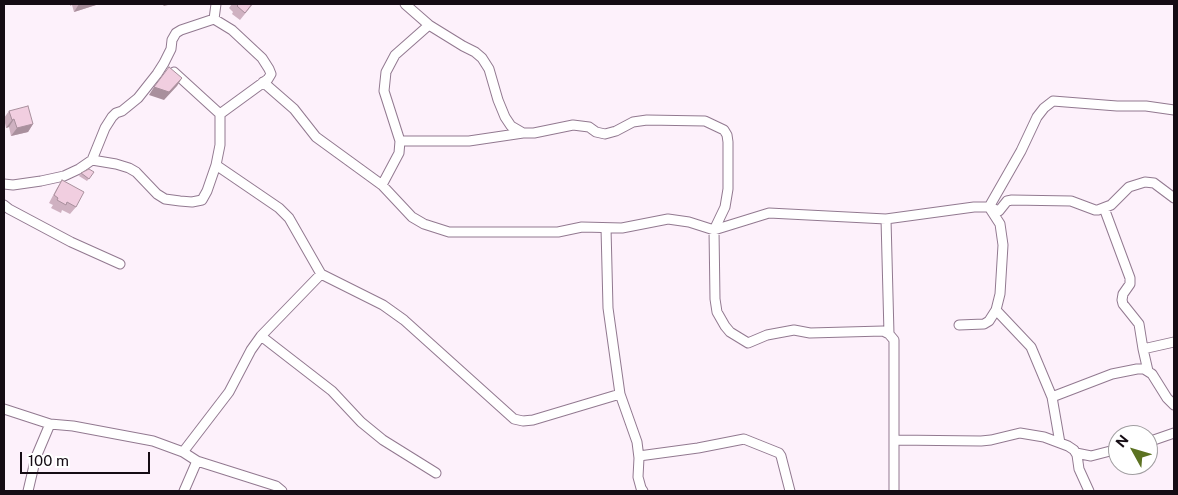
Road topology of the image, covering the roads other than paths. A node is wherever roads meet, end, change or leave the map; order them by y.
1 (216, 4) edge
2 (405, 4) edge
3 (214, 19) junction
4 (429, 25) junction
5 (164, 63) junction
6 (263, 82) junction
7 (1174, 110) edge
8 (220, 114) junction
9 (523, 133) junction
10 (400, 141) junction
11 (92, 160) junction
12 (216, 164) junction
13 (4, 184) edge
14 (382, 185) junction
15 (1174, 198) edge
16 (4, 205) edge
17 (989, 207) junction
18 (1104, 208) junction
19 (886, 219) junction
20 (606, 228) junction
21 (714, 230) junction
22 (120, 264) dead end
23 (321, 274) junction
24 (996, 310) junction
25 (959, 325) dead end
26 (889, 334) junction
27 (261, 336) junction
28 (1174, 342) edge
29 (1143, 349) junction
30 (1148, 371) junction
31 (620, 394) junction
32 (1052, 397) junction
33 (1174, 406) edge
34 (4, 408) edge
35 (50, 424) junction
36 (1174, 432) edge
37 (1158, 438) edge
38 (895, 440) junction
39 (1060, 443) junction
40 (184, 452) junction
41 (1108, 452) edge
42 (1076, 453) junction
43 (638, 456) junction
44 (197, 461) junction
45 (436, 473) dead end
46 (28, 491) edge
47 (184, 491) edge
48 (282, 491) edge
49 (643, 491) edge
50 (790, 491) edge
51 (894, 491) edge
52 (1088, 491) edge

1 - 3 street
2 - 4 street
3 - 5 street
3 - 6 street
4 - 9 street
4 - 10 street
5 - 8 street
5 - 11 street
6 - 8 street
6 - 14 street
7 - 17 street
8 - 12 street
9 - 10 street
9 - 21 street
10 - 14 street
11 - 12 street
11 - 13 street
12 - 23 street
14 - 20 street
15 - 18 street
16 - 22 street
17 - 18 street
17 - 19 street
17 - 24 street
18 - 29 street
19 - 21 street
19 - 26 street
20 - 21 street
20 - 31 street
21 - 26 street
23 - 27 street
23 - 31 street
24 - 25 street
24 - 32 street
26 - 38 street
27 - 40 street
27 - 45 street
28 - 29 street
29 - 30 street
30 - 32 street
30 - 33 street
31 - 43 street
32 - 39 street
34 - 35 street
35 - 40 street
35 - 46 street
36 - 37 street
38 - 39 street
38 - 51 street
39 - 42 street
40 - 44 street
41 - 42 street
42 - 52 street
43 - 49 street
43 - 50 street
44 - 47 street
44 - 48 street

